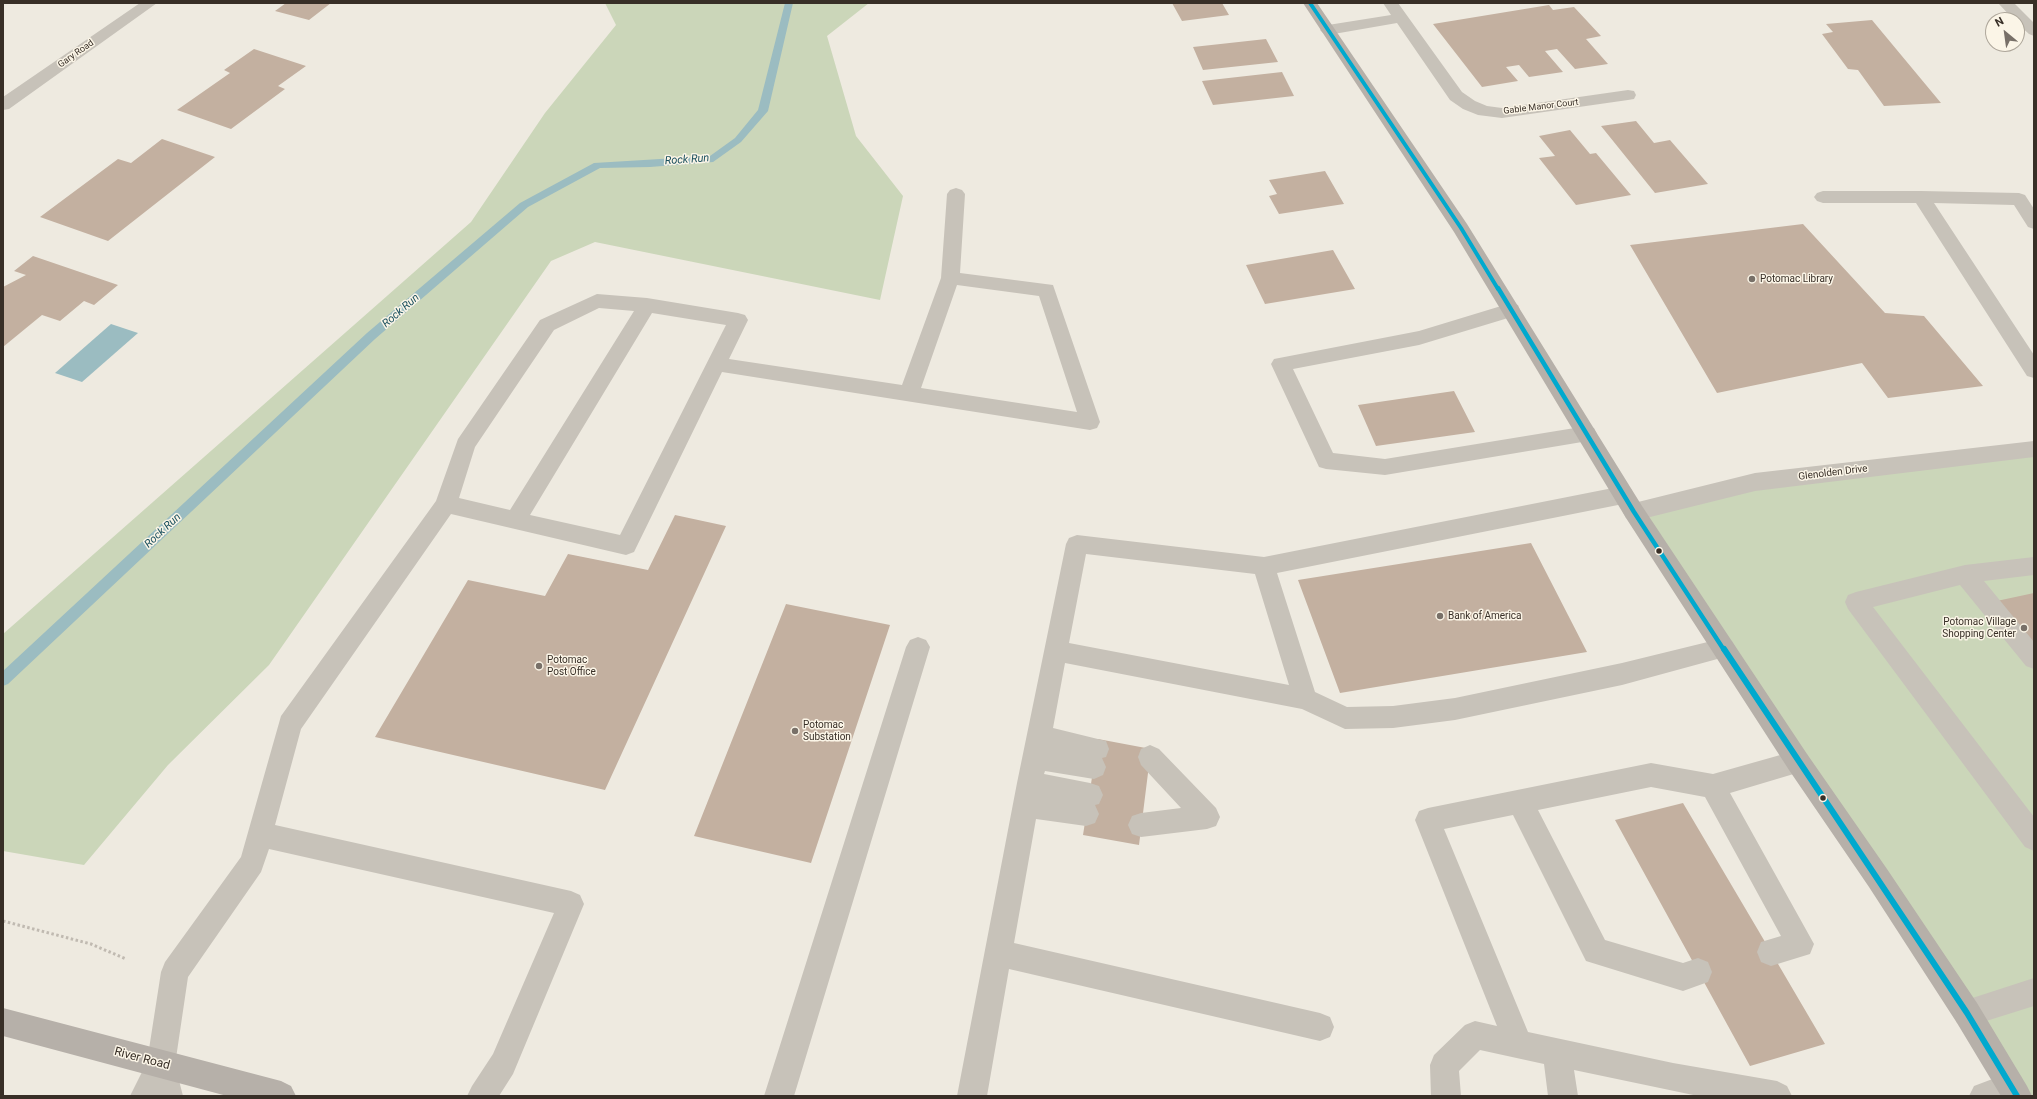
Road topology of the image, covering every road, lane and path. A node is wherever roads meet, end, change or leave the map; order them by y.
1 (150, 3) edge
2 (1310, 3) edge
3 (1390, 3) edge
4 (2005, 3) edge
5 (1401, 18) junction
6 (1328, 30) junction
7 (2034, 31) edge
8 (1628, 96) dead end
9 (3, 105) edge
10 (956, 194) dead end
11 (1822, 197) dead end
12 (1921, 197) junction
13 (2034, 223) edge
14 (950, 278) junction
15 (647, 305) junction
16 (1511, 310) junction
17 (716, 364) junction
18 (2034, 371) edge
19 (909, 394) junction
20 (1587, 434) junction
21 (2034, 449) edge
22 (1628, 503) junction
23 (446, 504) junction
24 (515, 520) junction
25 (1264, 566) junction
26 (2034, 566) edge
27 (1965, 574) junction
28 (918, 647) dead end
29 (1724, 648) junction
30 (1057, 652) junction
31 (2034, 659) edge
32 (1305, 699) junction
33 (1037, 748) junction
34 (1096, 758) dead end
35 (1798, 762) junction
36 (1149, 767) dead end
37 (1712, 786) junction
38 (1028, 794) junction
39 (1520, 802) junction
40 (1088, 804) dead end
41 (1141, 825) dead end
42 (259, 834) junction
43 (2034, 838) edge
44 (3, 921) edge
45 (1771, 952) dead end
46 (999, 953) junction
47 (126, 959) dead end
48 (1698, 972) dead end
49 (2034, 992) edge
50 (1967, 1013) junction
51 (3, 1022) edge
52 (1320, 1027) dead end
53 (1519, 1045) junction
54 (1557, 1052) junction
55 (160, 1065) junction
56 (1674, 1086) edge
57 (2014, 1091) edge
58 (145, 1096) edge
59 (168, 1096) edge
60 (281, 1096) edge
61 (482, 1096) edge
62 (779, 1096) edge
63 (972, 1096) edge
64 (1446, 1096) edge
65 (1563, 1096) edge
66 (1777, 1096) edge
67 (1984, 1096) edge

1 - 9 street, Gary Road
2 - 6 main road
3 - 5 street, Gable Manor Court
4 - 7 street
5 - 6 street
5 - 8 street, Gable Manor Court
6 - 16 main road
10 - 14 street
11 - 12 street
12 - 13 street
12 - 18 street
14 - 19 street
14 - 19 street
15 - 17 street
15 - 23 street
15 - 24 street
16 - 20 main road
16 - 20 street
17 - 19 street
17 - 24 street
20 - 22 main road
21 - 22 street, Glenolden Drive
22 - 25 street, Glenolden Drive
22 - 29 main road
23 - 24 street
23 - 42 street
25 - 30 street, Glenolden Drive
25 - 32 street
26 - 27 street
27 - 31 street
27 - 43 street
28 - 62 street
29 - 32 street
29 - 35 main road
30 - 32 street
30 - 33 street
33 - 34 street
33 - 38 street
35 - 37 street
35 - 50 main road
36 - 41 street
37 - 39 street
37 - 45 street
38 - 40 street
38 - 46 street
39 - 48 street
39 - 53 street
42 - 55 street
42 - 61 street
44 - 47 path
46 - 52 street
46 - 63 street
49 - 50 street
50 - 57 main road
51 - 55 main road, River Road
53 - 54 street
53 - 64 street
54 - 56 street
54 - 65 street
55 - 58 street
55 - 59 street
55 - 60 main road, River Road
56 - 66 street
57 - 67 street

